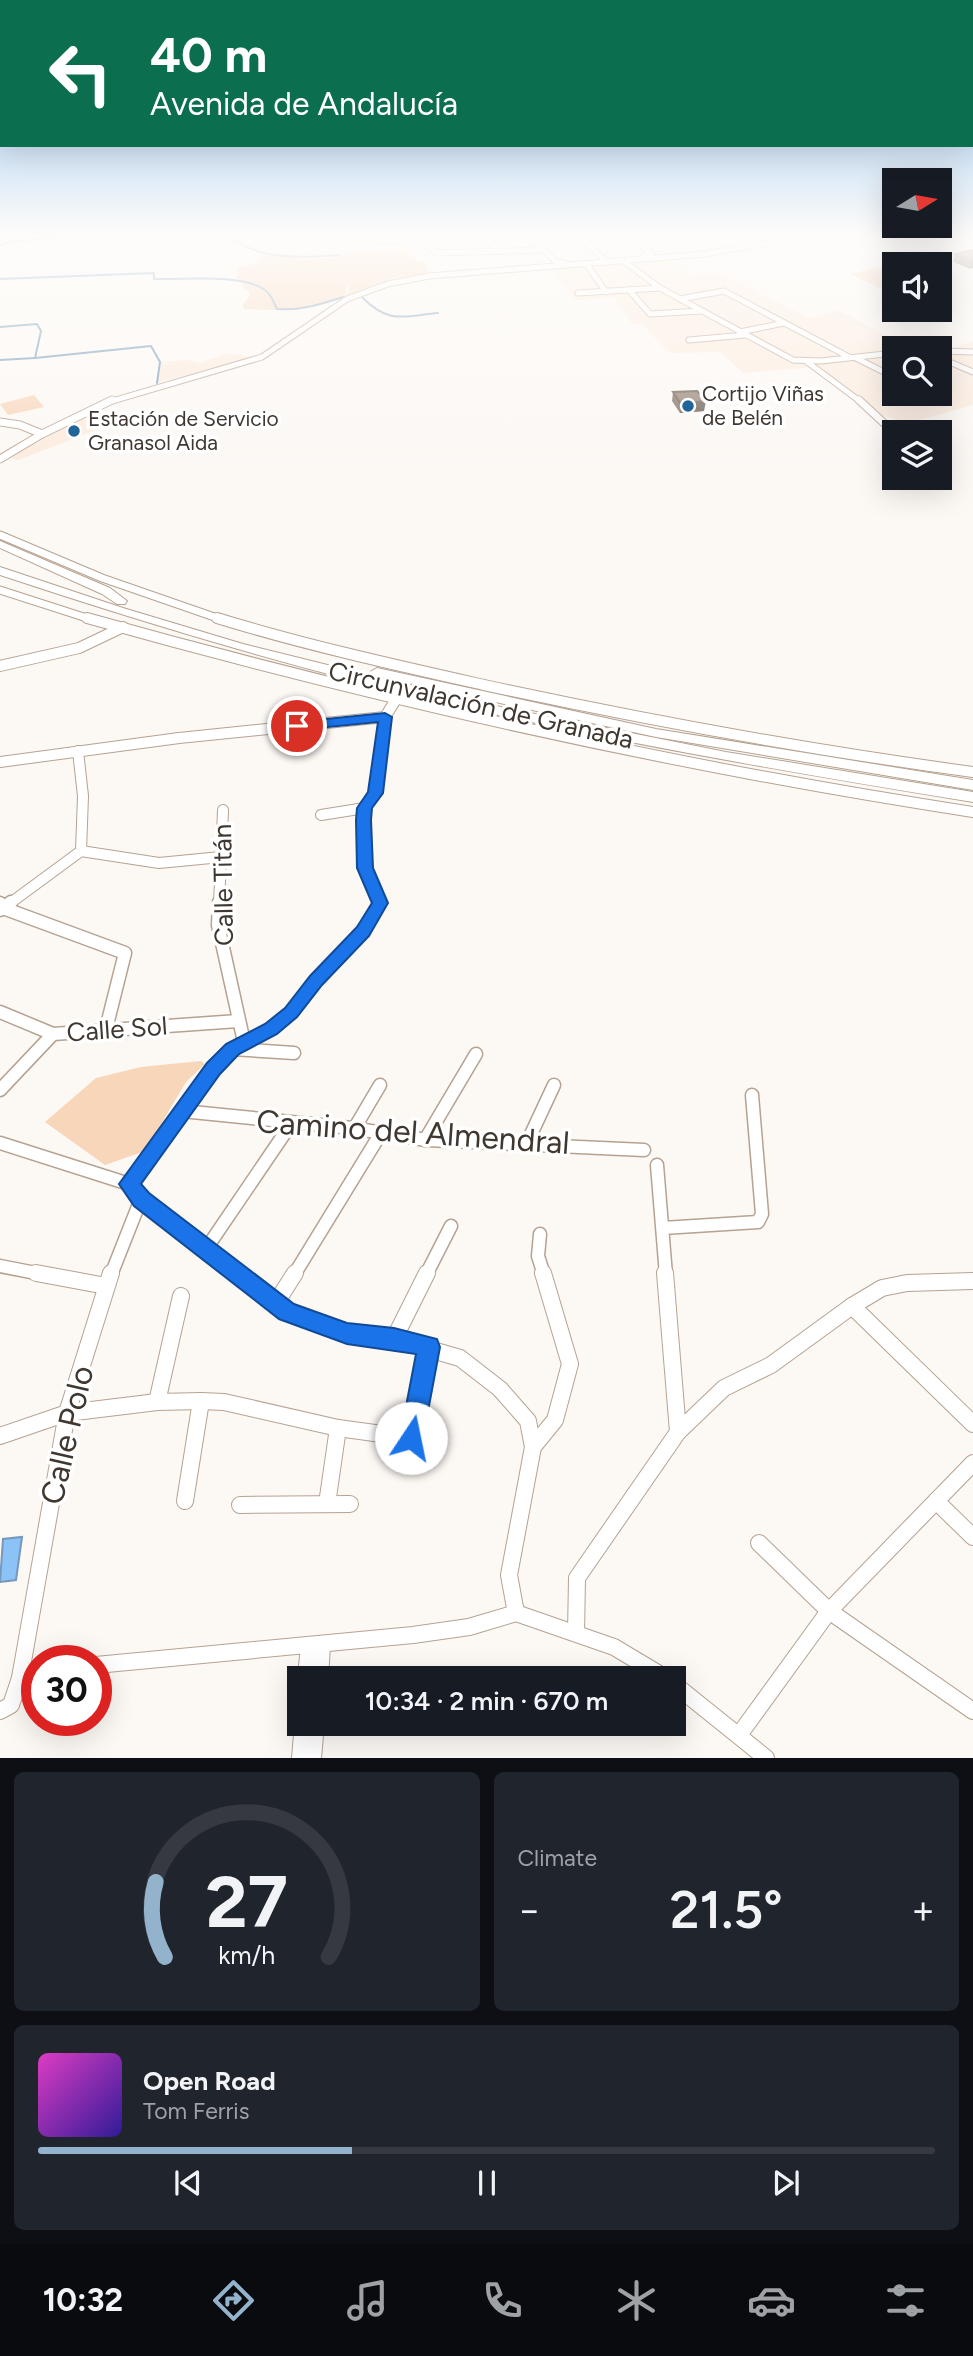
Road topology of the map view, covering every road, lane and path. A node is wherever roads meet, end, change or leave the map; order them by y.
1 (322, 316) edge
2 (710, 316) edge
3 (772, 316) edge
4 (785, 323) junction
5 (742, 334) junction
6 (690, 340) dead end
7 (952, 352) edge
8 (973, 352) edge
9 (882, 355) edge
10 (852, 357) junction
11 (806, 361) junction
12 (952, 363) edge
13 (882, 371) edge
14 (973, 372) edge
15 (882, 421) edge
16 (0, 422) edge
17 (42, 434) junction
18 (0, 457) edge
19 (0, 535) edge
20 (0, 544) edge
21 (0, 560) edge
22 (0, 571) edge
23 (0, 582) edge
24 (0, 590) edge
25 (121, 601) junction
26 (149, 620) junction
27 (123, 627) junction
28 (0, 666) edge
29 (395, 701) junction
30 (385, 717) junction
31 (78, 751) junction
32 (0, 762) edge
33 (973, 772) edge
34 (973, 785) edge
35 (973, 797) edge
36 (365, 808) junction
37 (223, 810) dead end
38 (973, 812) edge
39 (321, 815) dead end
40 (81, 851) junction
41 (221, 857) junction
42 (1, 907) edge
43 (0, 1012) edge
44 (239, 1021) junction
45 (106, 1029) junction
46 (53, 1034) junction
47 (238, 1045) junction
48 (294, 1053) dead end
49 (476, 1054) dead end
50 (554, 1085) dead end
51 (380, 1086) dead end
52 (0, 1090) edge
53 (752, 1095) dead end
54 (182, 1111) junction
55 (291, 1124) junction
56 (354, 1129) junction
57 (381, 1133) junction
58 (425, 1140) junction
59 (0, 1143) edge
60 (526, 1145) junction
61 (644, 1150) dead end
62 (657, 1165) dead end
63 (129, 1184) junction
64 (141, 1199) junction
65 (451, 1226) dead end
66 (663, 1228) junction
67 (540, 1234) dead end
68 (206, 1249) junction
69 (0, 1266) edge
70 (973, 1281) edge
71 (106, 1286) junction
72 (181, 1296) dead end
73 (276, 1303) junction
74 (852, 1306) junction
75 (394, 1339) junction
76 (429, 1347) junction
77 (201, 1401) junction
78 (157, 1402) junction
79 (67, 1413) junction
80 (973, 1424) edge
81 (338, 1428) junction
82 (678, 1432) junction
83 (0, 1436) edge
84 (533, 1447) junction
85 (973, 1463) edge
86 (185, 1501) dead end
87 (936, 1501) junction
88 (327, 1504) junction
89 (349, 1504) dead end
90 (240, 1505) dead end
91 (973, 1537) edge
92 (759, 1543) dead end
93 (828, 1611) junction
94 (516, 1614) junction
95 (576, 1633) junction
96 (32, 1645) edge
97 (316, 1645) junction
98 (112, 1664) edge
99 (310, 1666) edge
100 (319, 1666) edge
101 (650, 1666) edge
102 (21, 1687) edge
103 (686, 1693) edge
104 (0, 1711) edge
105 (973, 1711) edge
106 (739, 1735) junction
107 (302, 1736) edge
108 (315, 1736) edge
109 (300, 1758) edge
110 (313, 1758) edge
111 (766, 1758) edge

1 - 17 street
2 - 5 street
3 - 4 street
4 - 5 street
4 - 10 street
5 - 6 street
5 - 11 street
7 - 8 street
9 - 10 street
10 - 11 street
10 - 13 street
11 - 15 street
12 - 14 street
16 - 17 street
17 - 18 street
19 - 33 street
20 - 25 highway
21 - 25 highway, Circunvalación de Granada
22 - 26 highway, Circunvalación de Granada
23 - 26 highway
24 - 27 street
25 - 34 highway, Circunvalación de Granada
26 - 35 highway, Circunvalación de Granada
27 - 28 street
27 - 29 street
29 - 30 street
29 - 38 street
30 - 31 street
30 - 36 street
31 - 32 street
31 - 40 street
36 - 39 street
36 - 47 street
37 - 41 street, Calle Titán
40 - 41 street
40 - 42 street
41 - 44 street, Calle Titán
42 - 45 street
43 - 46 street, Calle Sol
44 - 45 street, Calle Sol
44 - 47 street, Calle Titán
45 - 46 street, Calle Sol
46 - 52 street
47 - 48 street
47 - 54 street
49 - 58 street
50 - 60 street
51 - 56 street
53 - 66 street
54 - 55 street, Camino del Almendral
54 - 63 street
55 - 56 street, Camino del Almendral
55 - 68 street
56 - 57 street, Camino del Almendral
57 - 58 street, Camino del Almendral
57 - 73 street
58 - 60 street, Camino del Almendral
59 - 63 street
60 - 61 street, Camino del Almendral
62 - 66 street
63 - 64 street
64 - 68 street
64 - 71 street, Calle Polo
65 - 75 street
66 - 82 street
67 - 84 street
68 - 73 street
69 - 71 street
70 - 74 street
71 - 79 street, Calle Polo
72 - 78 street
73 - 75 street
74 - 80 street
74 - 82 street
75 - 76 street
76 - 81 street
76 - 84 street
77 - 78 street
77 - 81 street
77 - 86 street
78 - 79 street
79 - 83 street
79 - 96 street, Calle Polo
81 - 88 street
82 - 95 street
84 - 94 street
85 - 87 street
87 - 91 street
87 - 93 street
88 - 89 street
88 - 90 street
92 - 93 street
93 - 105 street
93 - 106 street
94 - 95 street
94 - 97 street
95 - 101 street
97 - 98 street
97 - 99 street
97 - 100 street
102 - 104 street, Calle Polo
103 - 106 street
106 - 111 street
107 - 109 street
108 - 110 street

